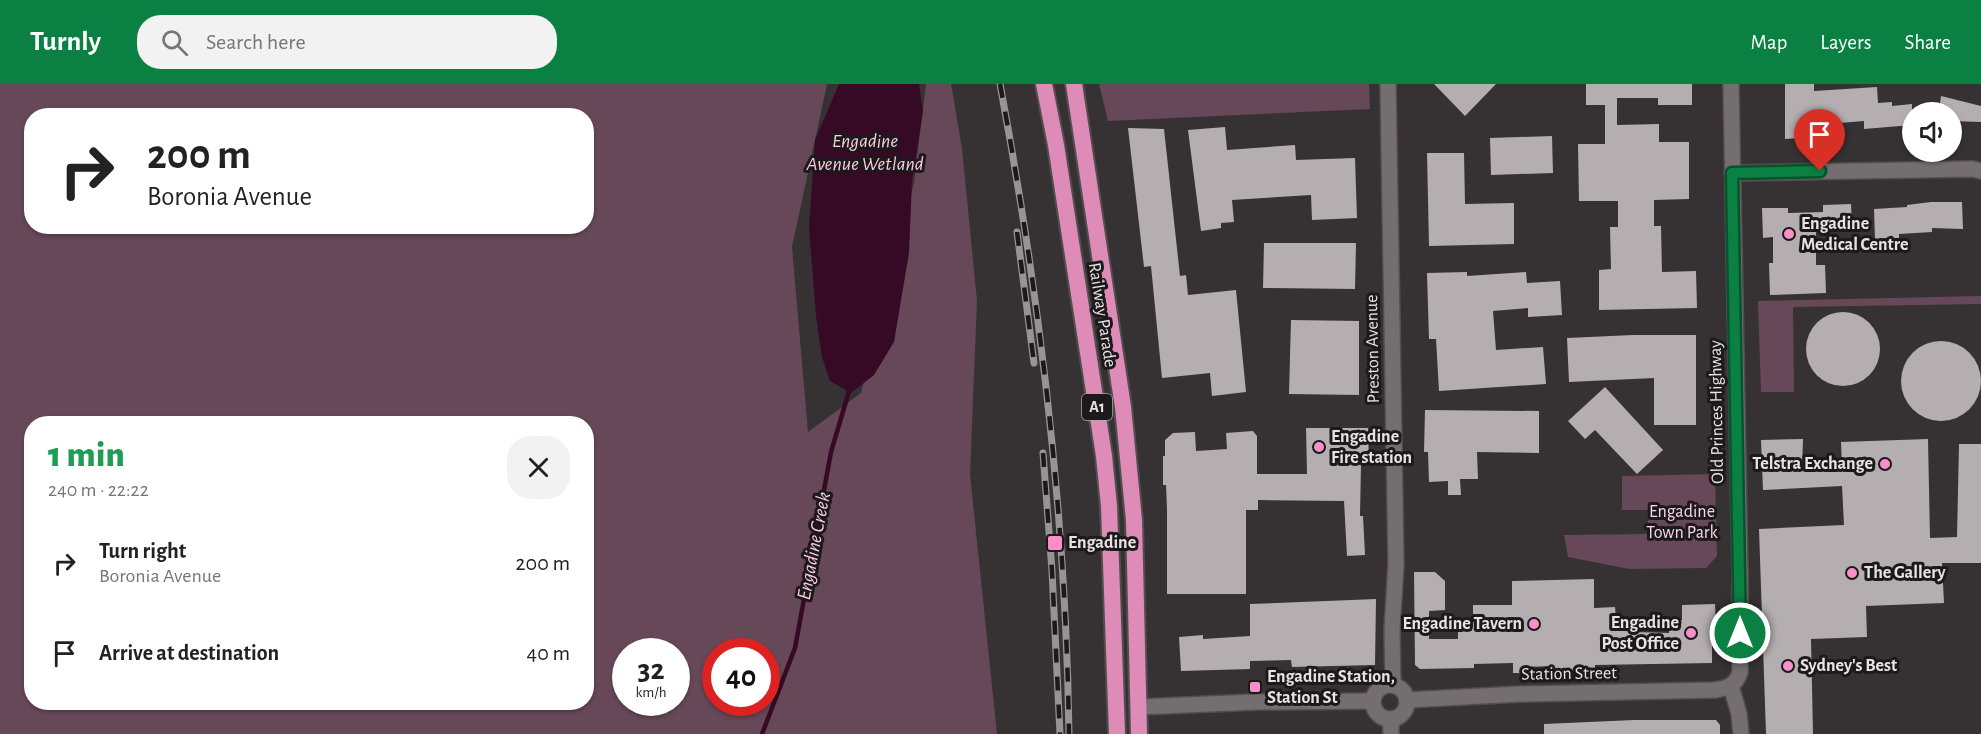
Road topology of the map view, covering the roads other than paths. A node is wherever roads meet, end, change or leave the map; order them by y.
1 (1044, 84) edge
2 (1074, 84) edge
3 (1388, 84) edge
4 (1731, 84) edge
5 (1981, 171) edge
6 (1732, 173) junction
7 (1393, 685) junction
8 (1731, 686) junction
9 (1407, 700) junction
10 (1373, 701) junction
11 (1139, 707) junction
12 (1391, 726) edge
13 (1117, 734) edge
14 (1139, 734) edge
15 (1741, 734) edge

1 - 13 highway, Railway Parade / A1
2 - 11 highway, Railway Parade / A1
3 - 7 street, Preston Avenue
4 - 6 street, Old Princes Highway
5 - 6 street
6 - 8 street, Old Princes Highway
7 - 9 street
7 - 10 street
8 - 9 street, Station Street
8 - 15 street
9 - 12 street
10 - 11 street
10 - 12 street
11 - 14 highway, Railway Parade / A1

